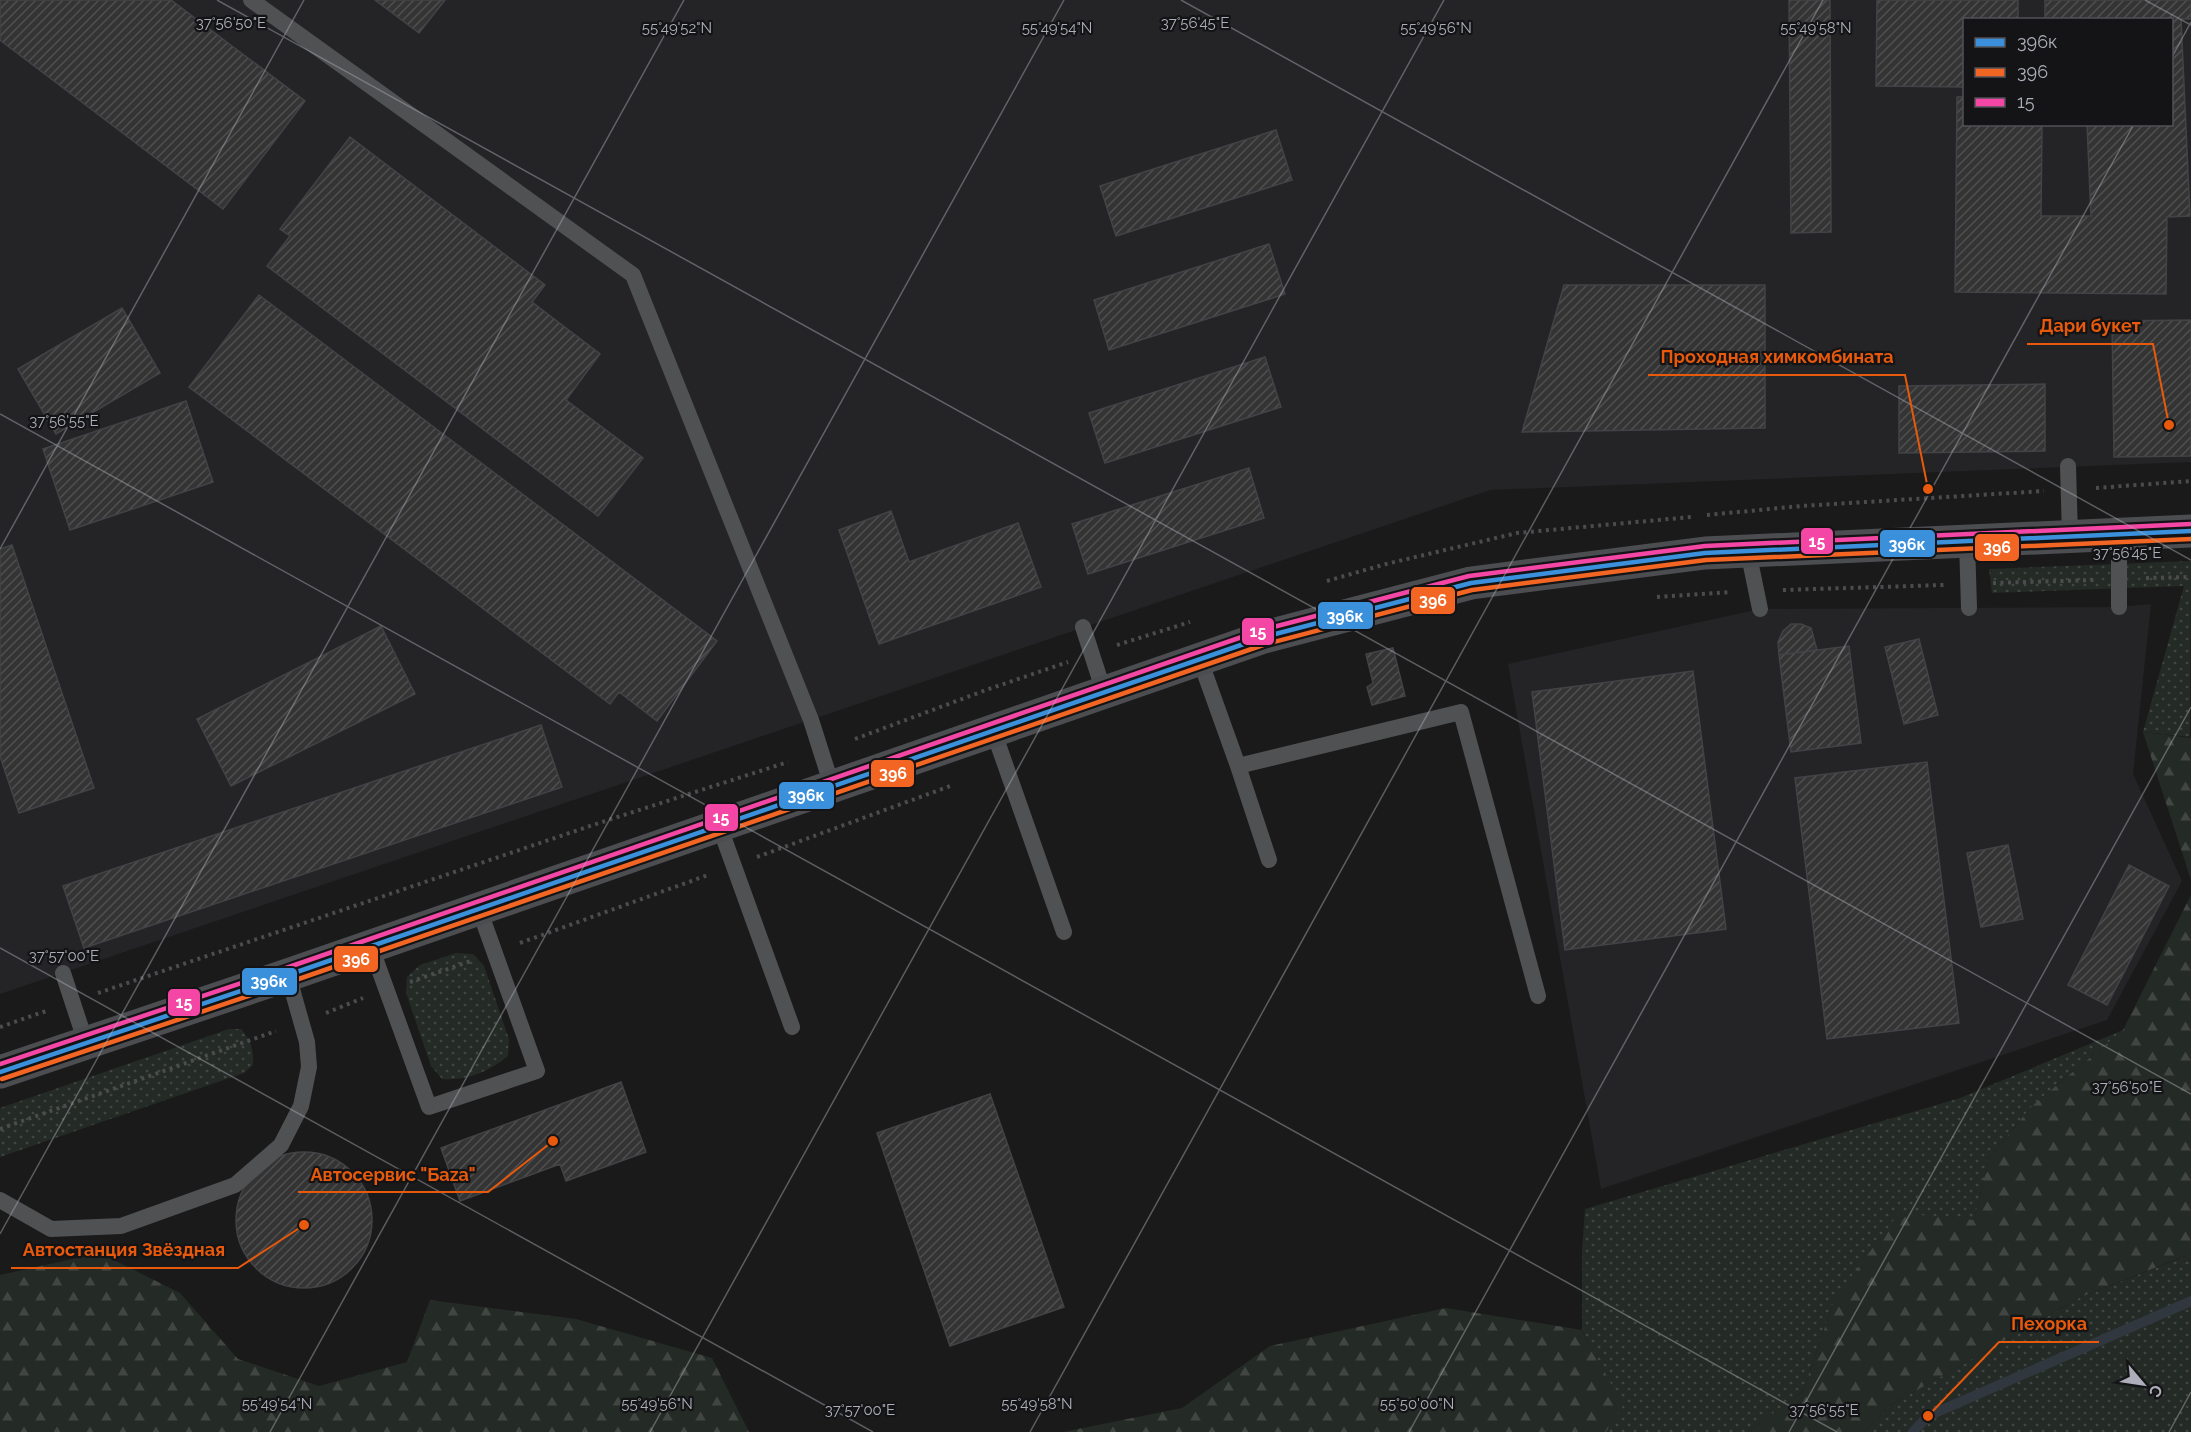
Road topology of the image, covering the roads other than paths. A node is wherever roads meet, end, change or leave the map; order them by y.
1 (251, 0) edge
2 (2068, 466) dead end
3 (2191, 531) edge
4 (2119, 534) junction
5 (2070, 536) junction
6 (1967, 541) junction
7 (1748, 551) junction
8 (2119, 607) dead end
9 (1969, 608) dead end
10 (1760, 609) dead end
11 (1083, 627) dead end
12 (1200, 660) junction
13 (1104, 692) junction
14 (993, 730) junction
15 (1238, 766) junction
16 (832, 786) junction
17 (720, 825) junction
18 (1269, 860) dead end
19 (479, 909) junction
20 (1064, 932) dead end
21 (371, 946) junction
22 (63, 973) dead end
23 (288, 975) junction
24 (1538, 996) dead end
25 (792, 1026) dead end
26 (86, 1043) junction
27 (0, 1072) edge
28 (0, 1200) edge

1 - 16 lane
2 - 5 lane
3 - 4 main road
4 - 5 main road
4 - 8 lane
5 - 6 main road
6 - 7 main road
6 - 9 lane
7 - 10 lane
7 - 12 main road
11 - 13 lane
12 - 13 main road
12 - 15 lane
13 - 14 main road
14 - 16 main road
14 - 20 lane
15 - 18 lane
15 - 24 lane
16 - 17 main road
17 - 19 main road
17 - 25 lane
19 - 21 main road
19 - 21 lane
21 - 23 main road
22 - 26 lane
23 - 26 main road
23 - 28 lane
26 - 27 main road

